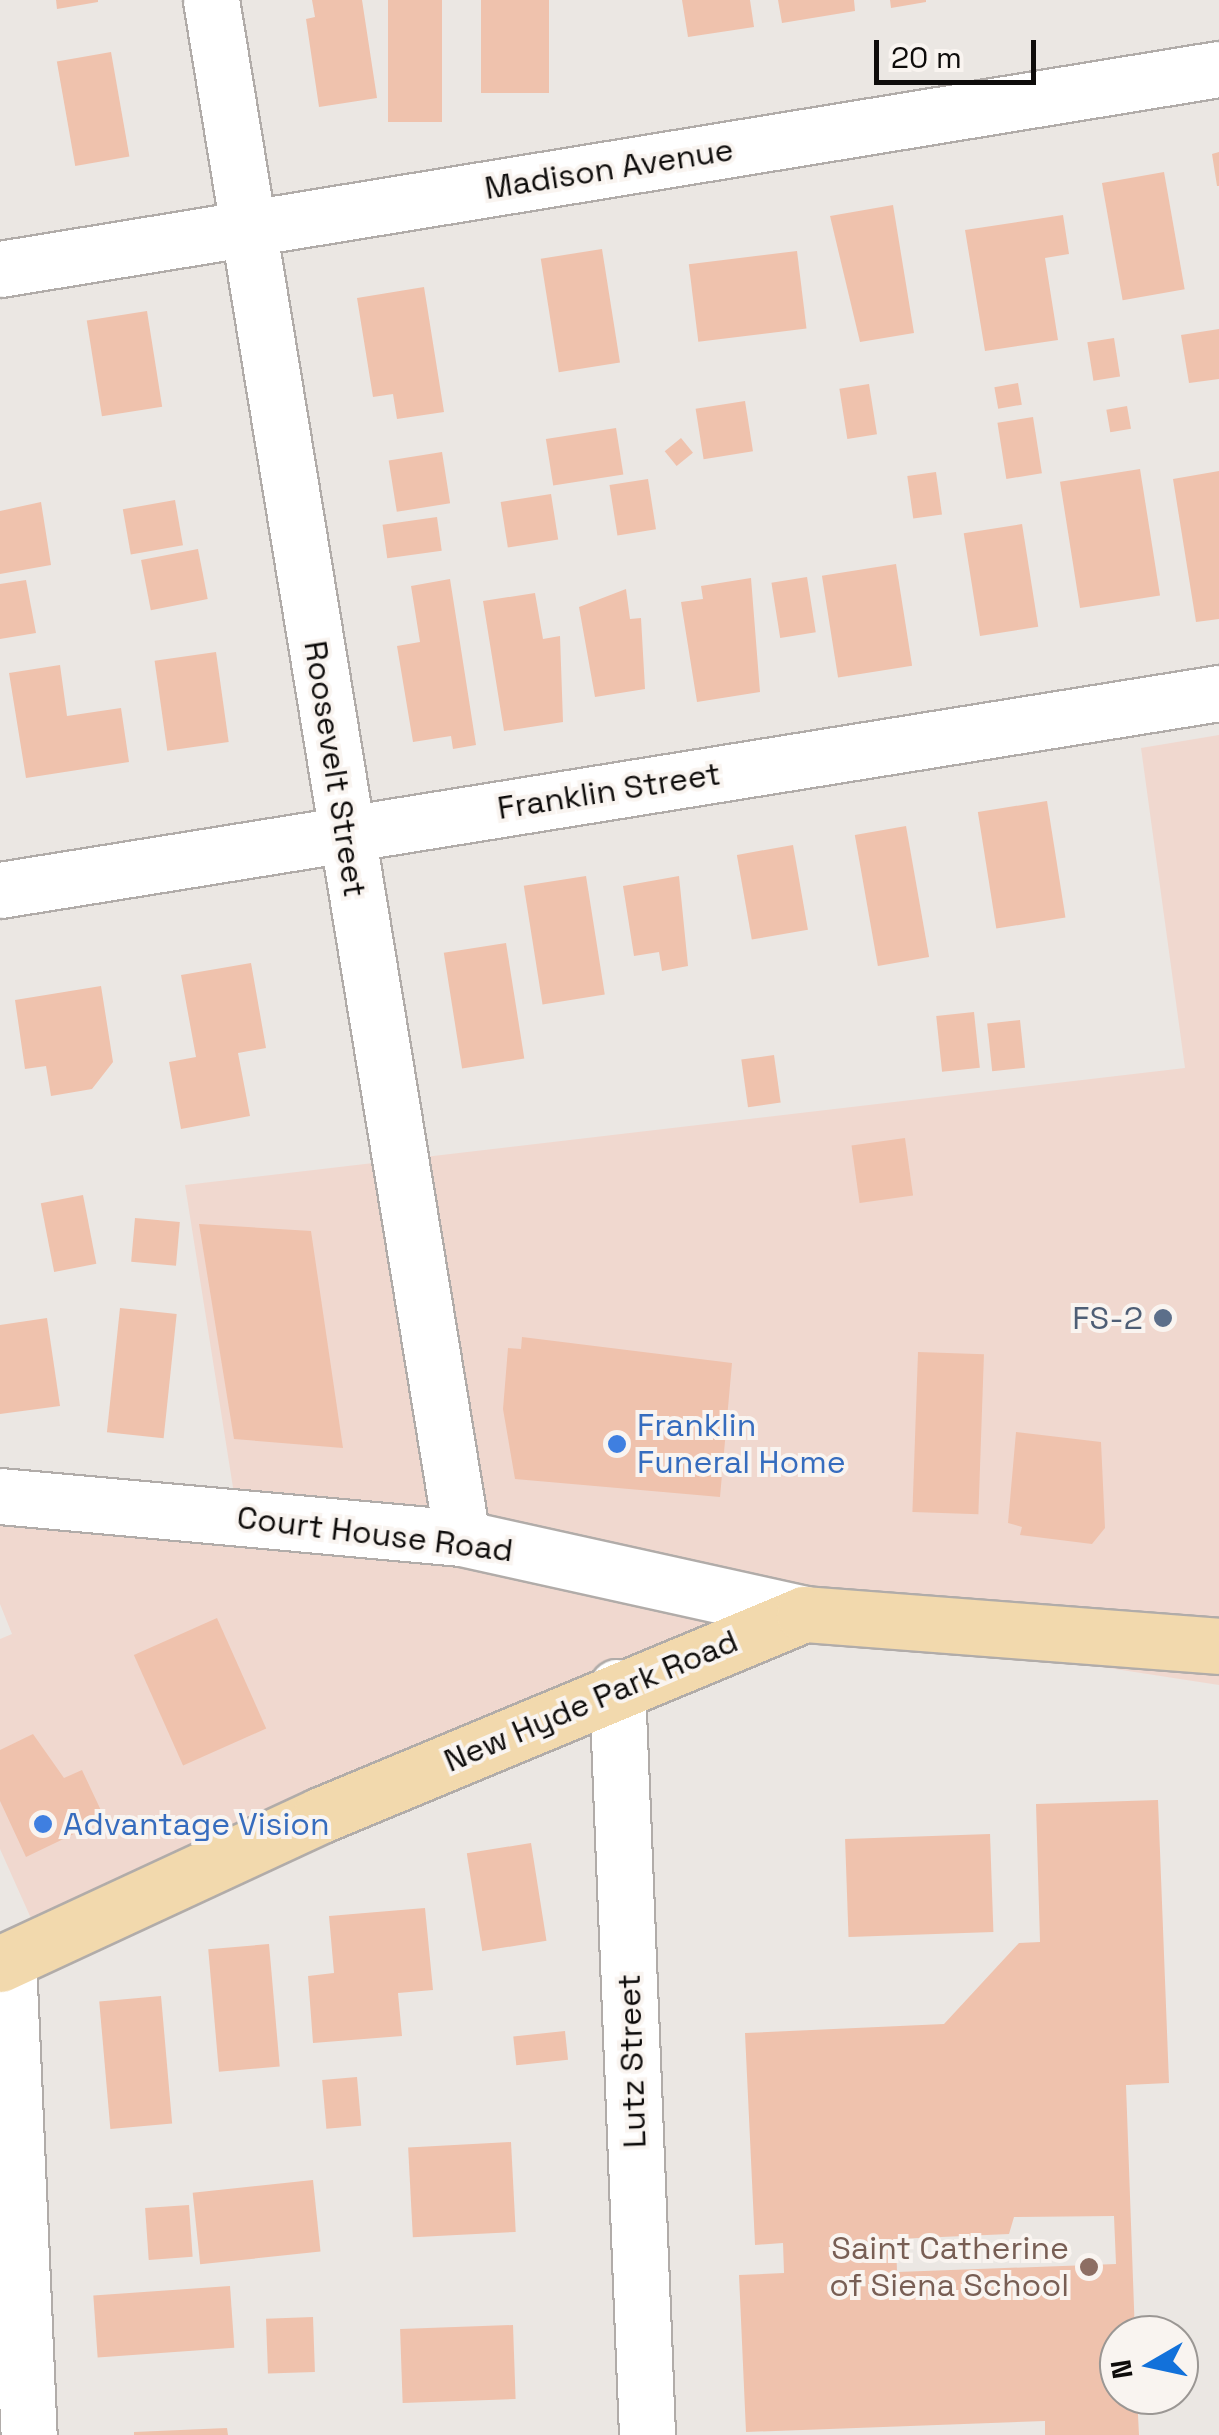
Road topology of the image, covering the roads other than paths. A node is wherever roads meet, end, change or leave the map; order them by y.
1 (211, 0) edge
2 (1219, 68) edge
3 (247, 228) junction
4 (0, 269) edge
5 (1219, 693) edge
6 (346, 833) junction
7 (0, 890) edge
8 (0, 1496) edge
9 (462, 1538) junction
10 (804, 1614) junction
11 (1219, 1646) edge
12 (617, 1687) junction
13 (4, 1962) edge
14 (29, 2435) edge
15 (647, 2435) edge

1 - 3 street, Roosevelt Street
2 - 3 street, Madison Avenue
3 - 4 street, Madison Avenue
3 - 6 street, Roosevelt Street
5 - 6 street, Franklin Street
6 - 7 street, Franklin Street
6 - 9 street, Roosevelt Street
8 - 9 street, Court House Road
9 - 10 street, Court House Road
10 - 11 main road, New Hyde Park Road
10 - 12 main road, New Hyde Park Road
12 - 13 main road, New Hyde Park Road
12 - 15 street, Lutz Street
13 - 14 street

